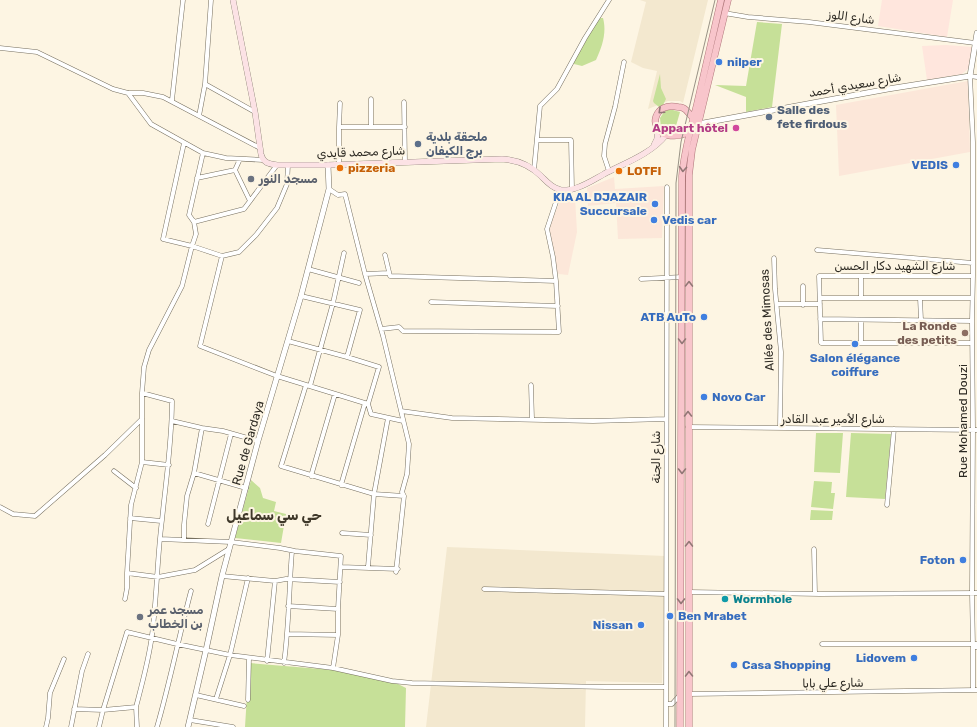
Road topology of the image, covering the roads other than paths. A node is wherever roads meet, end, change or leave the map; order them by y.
1 (183, 0) edge
2 (211, 0) edge
3 (233, 0) edge
4 (609, 0) edge
5 (721, 0) edge
6 (728, 0) edge
7 (724, 13) junction
8 (977, 33) edge
9 (975, 43) junction
10 (0, 48) edge
11 (624, 62) dead end
12 (970, 76) junction
13 (977, 77) edge
14 (204, 84) junction
15 (128, 93) junction
16 (371, 99) dead end
17 (172, 100) junction
18 (404, 102) dead end
19 (697, 102) junction
20 (340, 104) dead end
21 (682, 108) junction
22 (255, 112) junction
23 (199, 116) junction
24 (696, 123) junction
25 (339, 127) junction
26 (371, 127) junction
27 (405, 127) junction
28 (658, 130) junction
29 (690, 131) junction
30 (666, 135) junction
31 (675, 137) junction
32 (537, 140) junction
33 (184, 143) junction
34 (653, 147) junction
35 (260, 148) junction
36 (685, 149) junction
37 (203, 153) junction
38 (240, 160) junction
39 (263, 160) junction
40 (405, 162) junction
41 (339, 164) junction
42 (277, 165) junction
43 (288, 165) junction
44 (328, 165) junction
45 (235, 170) junction
46 (534, 170) junction
47 (610, 171) junction
48 (197, 178) junction
49 (667, 187) dead end
50 (329, 189) junction
51 (572, 189) junction
52 (560, 190) junction
53 (250, 201) junction
54 (194, 222) junction
55 (192, 246) junction
56 (817, 250) dead end
57 (344, 253) dead end
58 (385, 255) dead end
59 (222, 256) junction
60 (774, 258) dead end
61 (973, 263) junction
62 (308, 269) junction
63 (389, 273) junction
64 (365, 274) junction
65 (861, 276) junction
66 (973, 276) junction
67 (340, 278) junction
68 (667, 278) junction
69 (682, 278) junction
70 (641, 279) dead end
71 (556, 281) junction
72 (359, 283) dead end
73 (803, 286) dead end
74 (301, 296) junction
75 (820, 298) junction
76 (861, 298) junction
77 (920, 298) junction
78 (972, 298) junction
79 (431, 302) dead end
80 (333, 304) junction
81 (777, 304) junction
82 (820, 304) junction
83 (803, 305) junction
84 (558, 306) junction
85 (820, 319) junction
86 (861, 320) junction
87 (921, 320) junction
88 (972, 321) junction
89 (381, 329) junction
90 (288, 341) junction
91 (861, 343) junction
92 (972, 344) junction
93 (320, 350) junction
94 (347, 357) junction
95 (277, 376) junction
96 (308, 385) junction
97 (531, 386) dead end
98 (142, 393) junction
99 (335, 394) junction
100 (366, 403) junction
101 (401, 411) junction
102 (388, 418) junction
103 (142, 419) junction
104 (532, 419) junction
105 (666, 419) junction
106 (172, 421) junction
107 (404, 421) junction
108 (688, 427) junction
109 (202, 428) junction
110 (780, 428) junction
111 (894, 429) junction
112 (975, 430) edge
113 (231, 434) junction
114 (258, 441) junction
115 (142, 462) junction
116 (169, 465) junction
117 (114, 472) dead end
118 (194, 472) junction
119 (311, 476) junction
120 (220, 481) junction
121 (341, 485) junction
122 (136, 488) junction
123 (246, 488) junction
124 (374, 494) junction
125 (404, 496) junction
126 (887, 505) dead end
127 (0, 507) edge
128 (130, 518) junction
129 (161, 521) junction
130 (208, 524) dead end
131 (342, 533) dead end
132 (371, 535) junction
133 (160, 539) junction
134 (184, 539) junction
135 (231, 542) junction
136 (229, 549) junction
137 (814, 549) dead end
138 (292, 551) junction
139 (341, 567) junction
140 (368, 567) junction
141 (127, 573) junction
142 (222, 576) junction
143 (158, 577) junction
144 (248, 578) junction
145 (290, 579) junction
146 (276, 581) junction
147 (340, 582) junction
148 (484, 589) dead end
149 (191, 591) dead end
150 (689, 592) junction
151 (975, 593) edge
152 (666, 594) junction
153 (815, 594) junction
154 (125, 599) dead end
155 (288, 606) junction
156 (338, 609) junction
157 (288, 634) junction
158 (338, 635) junction
159 (152, 638) junction
160 (177, 644) junction
161 (822, 644) dead end
162 (975, 645) edge
163 (206, 650) junction
164 (88, 654) dead end
165 (230, 656) junction
166 (249, 658) junction
167 (64, 659) dead end
168 (267, 661) junction
169 (284, 663) junction
170 (333, 668) junction
171 (666, 687) junction
172 (975, 690) edge
173 (681, 693) junction
174 (689, 694) junction
175 (196, 696) junction
176 (216, 699) junction
177 (248, 700) dead end
178 (666, 704) junction
179 (672, 704) junction
180 (244, 706) dead end
181 (136, 707) junction
182 (74, 709) junction
183 (103, 710) junction
184 (680, 713) junction
185 (190, 720) junction
186 (46, 727) edge
187 (71, 727) edge
188 (99, 727) edge
189 (137, 727) edge
190 (157, 727) edge
191 (188, 727) edge
192 (233, 727) edge
193 (666, 727) edge
194 (680, 727) edge
195 (688, 727) edge

1 - 17 street
2 - 14 street
3 - 22 main road
4 - 32 street
5 - 19 main road
6 - 7 main road
7 - 9 street, شارع اللوز
7 - 24 main road
8 - 9 street
9 - 12 street
10 - 15 street
11 - 47 street
12 - 13 street
12 - 24 street, شارع سعيدي أحمد
12 - 61 street, Rue Mohamed Douzi
14 - 22 street
14 - 23 street
15 - 17 street
15 - 33 street
16 - 26 street
17 - 23 street
18 - 27 street
19 - 21 main road
19 - 24 main road
20 - 25 street
21 - 24 main road
21 -> 28 main road
22 - 35 main road
23 - 35 street
24 - 29 main road
108 -> 24 main road
25 - 26 street
25 - 41 street
26 - 27 street
27 - 40 street
28 - 30 main road
28 - 34 main road
29 - 31 main road
29 - 36 main road
30 - 31 main road
30 - 34 main road
31 - 36 main road
32 - 46 street
32 - 51 street
33 - 37 street
33 - 55 street
34 - 47 main road
35 - 39 main road
36 -> 69 main road
37 - 38 street
37 - 48 street
38 - 39 street
38 - 45 street
39 - 42 main road, شارع محمد قايدي
40 - 41 main road, شارع محمد قايدي
40 - 46 main road, شارع محمد قايدي
41 - 44 main road, شارع محمد قايدي
42 - 43 main road, شارع محمد قايدي
42 - 53 street
43 - 44 main road, شارع محمد قايدي
43 - 59 street
44 - 50 street, Rue de Gardaya
45 - 48 street
45 - 53 street
46 - 52 main road, شارع محمد قايدي
47 - 51 main road
48 - 54 street
49 - 68 street, شارع الجنة
50 - 62 street, Rue de Gardaya
50 - 64 street
51 - 52 main road
52 - 71 street
53 - 54 street
54 - 55 street
55 - 59 street
55 - 98 street
56 - 61 street
57 - 67 street
58 - 63 street
59 - 95 street
60 - 81 street, Allée des Mimosas
61 - 66 street, Rue Mohamed Douzi
62 - 67 street
62 - 74 street, Rue de Gardaya
63 - 64 street
63 - 71 street
64 - 89 street
65 - 66 street, شارع الشهيد دكار الحسن
65 - 75 street, شارع الشهيد دكار الحسن
65 - 76 street
66 - 78 street, Rue Mohamed Douzi
67 - 72 street
67 - 80 street
68 - 69 street
68 - 70 street
68 - 105 street, شارع الجنة
69 -> 173 main road
71 - 84 street
73 - 83 street
74 - 80 street
74 - 90 street, Rue de Gardaya
75 - 76 street
75 - 82 street, شارع الشهيد دكار الحسن
76 - 77 street
77 - 78 street
77 - 87 street
78 - 88 street, Rue Mohamed Douzi
79 - 84 street
80 - 93 street
80 - 94 street
81 - 83 street
81 - 110 street, Allée des Mimosas
82 - 83 street
82 - 85 street, شارع الشهيد دكار الحسن
84 - 89 street
85 - 86 street
85 - 91 street, شارع الشهيد دكار الحسن
86 - 87 street
86 - 91 street
87 - 88 street
88 - 92 street, Rue Mohamed Douzi
89 - 101 street
90 - 93 street
90 - 95 street, Rue de Gardaya
91 - 92 street, شارع الشهيد دكار الحسن
92 - 112 street, Rue Mohamed Douzi
93 - 94 street
93 - 96 street
94 - 100 street
95 - 96 street
95 - 114 street, Rue de Gardaya
96 - 99 street
96 - 119 street
97 - 104 street
98 - 103 street
98 - 106 street
99 - 100 street
99 - 119 street
100 - 102 street
100 - 121 street
101 - 104 street
101 - 107 street
102 - 107 street
102 - 124 street
103 - 115 street
103 - 127 street
104 - 105 street
105 - 152 street, شارع الجنة
106 - 109 street
106 - 116 street
107 - 125 street
108 - 110 street, شارع الأمير عبد القادر
150 -> 108 main road
109 - 113 street
109 - 118 street
110 - 111 street, شارع الأمير عبد القادر
111 - 112 street, شارع الأمير عبد القادر
111 - 126 street
112 - 151 street, Rue Mohamed Douzi
113 - 114 street
113 - 120 street
114 - 123 street, Rue de Gardaya
115 - 116 street
115 - 122 street
116 - 129 street
117 - 122 street
118 - 120 street
118 - 134 street
119 - 121 street
120 - 123 street
120 - 130 street
121 - 124 street
122 - 128 street
123 - 135 street, Rue de Gardaya
124 - 125 street
124 - 132 street
125 - 140 street
128 - 129 street
128 - 141 street
129 - 133 street
131 - 132 street
132 - 140 street
133 - 134 street
133 - 143 street
134 - 135 street
135 - 136 street, Rue de Gardaya
135 - 138 street
136 - 142 street, Rue de Gardaya
136 - 143 street
137 - 153 street
138 - 139 street
138 - 145 street
139 - 140 street
139 - 147 street
141 - 143 street
141 - 154 street
142 - 144 street
142 - 163 street, Rue de Gardaya
143 - 159 street
144 - 146 street
144 - 165 street
145 - 146 street
145 - 147 street
145 - 155 street
146 - 168 street
147 - 156 street
148 - 152 street
149 - 160 street
150 - 153 street
174 -> 150 main road
151 - 153 street
151 - 162 street, Rue Mohamed Douzi
152 - 171 street, شارع الجنة
155 - 156 street
155 - 157 street
156 - 158 street
157 - 158 street
157 - 169 street
158 - 170 street
159 - 160 street
159 - 181 street
159 - 183 street
160 - 163 street
160 - 190 street
161 - 162 street
162 - 172 street, Rue Mohamed Douzi
163 - 165 street
163 - 175 street, Rue de Gardaya
164 - 182 street
165 - 166 street
165 - 176 street
166 - 168 street
166 - 177 street
167 - 186 street
168 - 169 street
169 - 170 street
170 - 171 street
171 - 178 street, شارع الجنة
172 - 174 street, شارع علي بابا
173 - 179 street
173 - 184 main road
174 - 195 main road
175 - 176 street
175 - 185 street, Rue de Gardaya
176 - 180 street
178 - 179 street
178 - 193 street, شارع الجنة
179 - 184 street
181 - 183 street
181 - 189 street
182 - 183 street
182 - 187 street
183 - 188 street
184 - 194 main road
185 - 191 street, Rue de Gardaya
185 - 192 street

